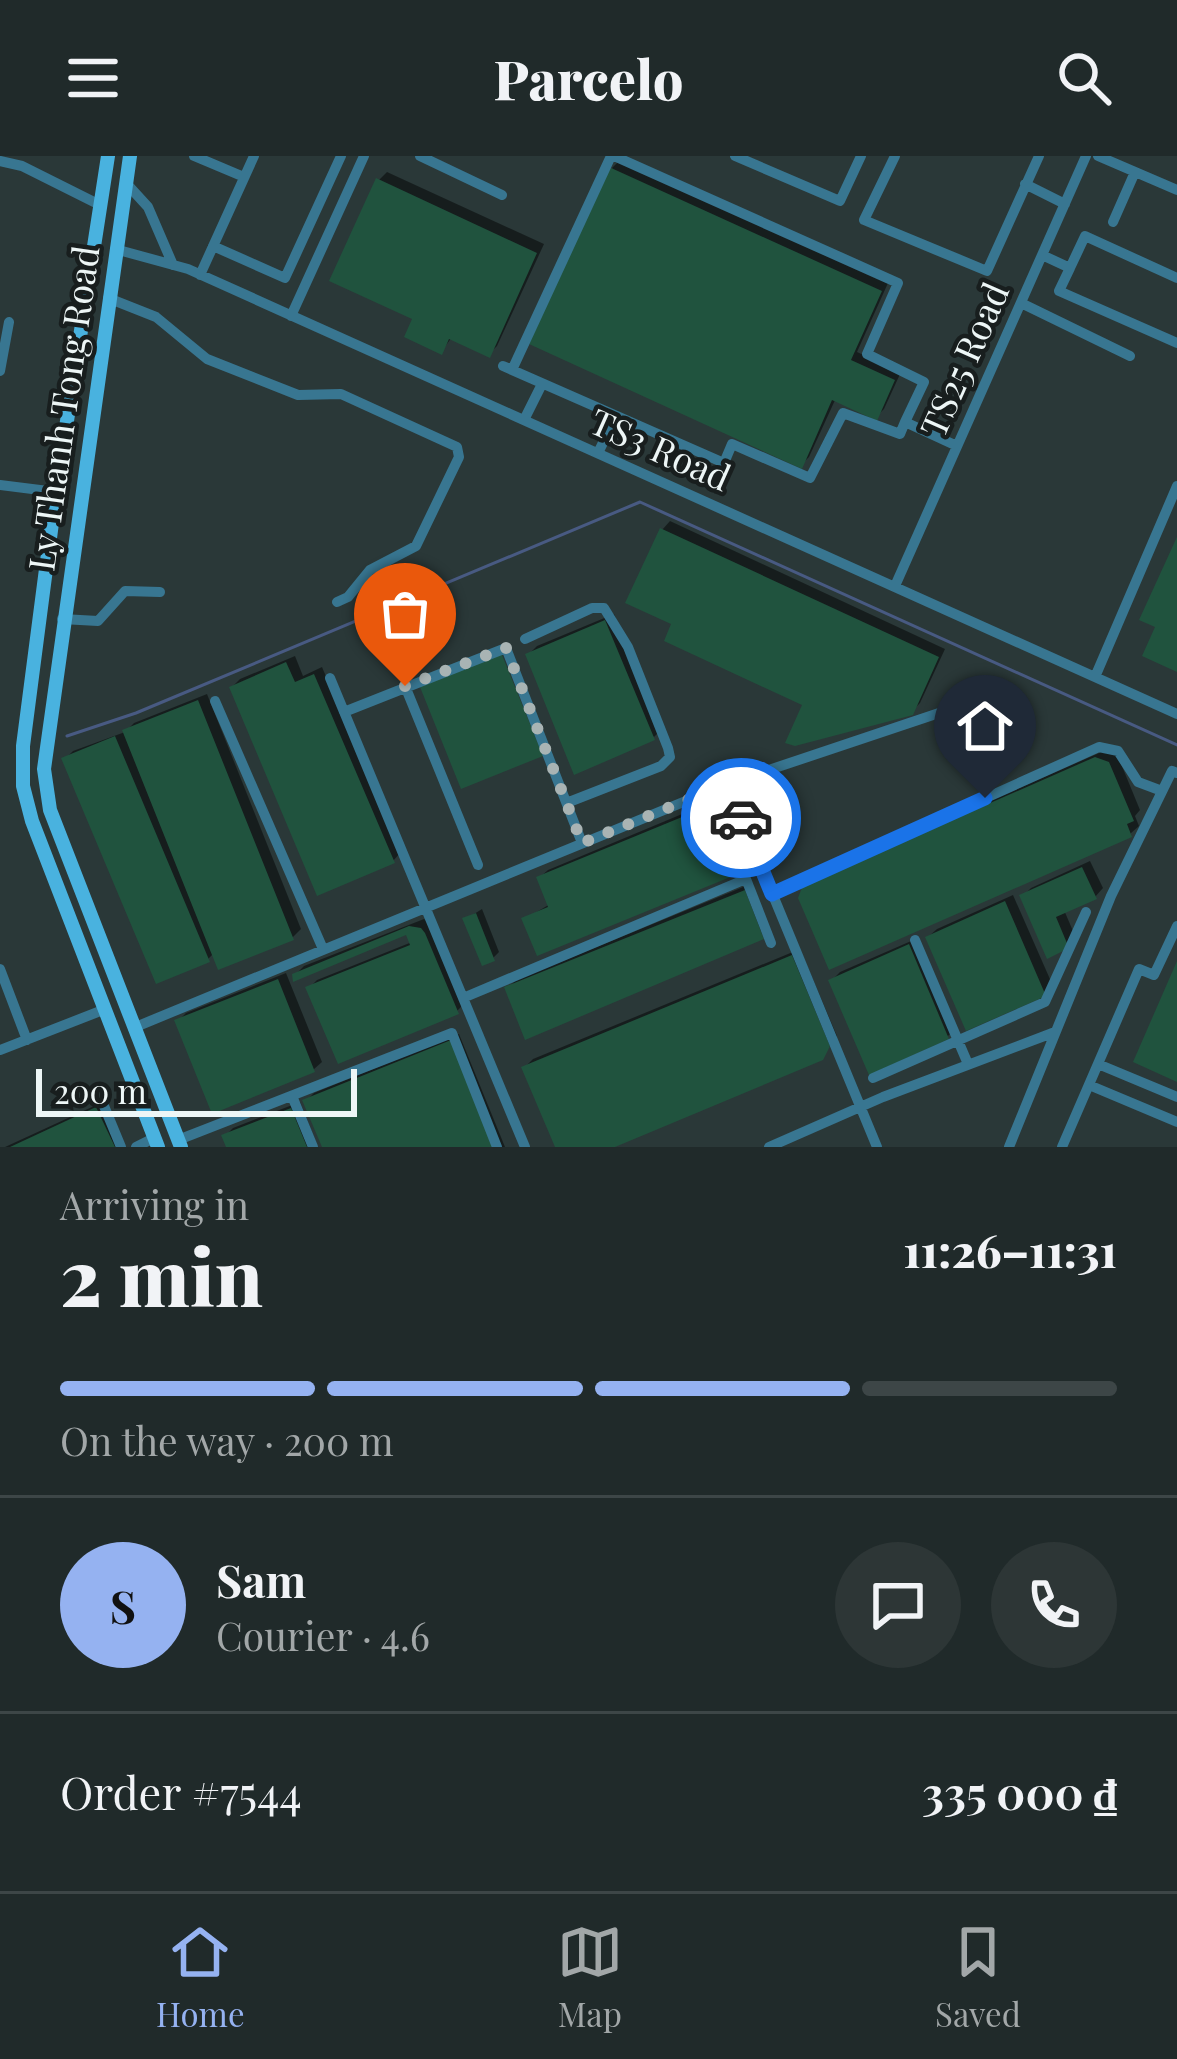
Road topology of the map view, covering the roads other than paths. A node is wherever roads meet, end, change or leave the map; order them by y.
1 (108, 156) edge
2 (130, 156) edge
3 (194, 156) edge
4 (254, 156) edge
5 (341, 156) edge
6 (364, 156) edge
7 (420, 156) edge
8 (612, 156) edge
9 (735, 156) edge
10 (861, 156) edge
11 (895, 156) edge
12 (1040, 156) edge
13 (1086, 156) edge
14 (1098, 156) edge
15 (0, 161) edge
16 (1136, 172) junction
17 (244, 177) junction
18 (126, 183) junction
19 (1025, 184) junction
20 (1177, 190) edge
21 (502, 195) dead end
22 (1064, 204) junction
23 (100, 205) junction
24 (1113, 222) dead end
25 (94, 245) junction
26 (213, 246) junction
27 (116, 249) junction
28 (1042, 255) junction
29 (173, 265) junction
30 (1070, 268) junction
31 (200, 274) junction
32 (1177, 278) edge
33 (108, 298) junction
34 (1021, 303) junction
35 (291, 316) junction
36 (6, 331) edge
37 (25, 335) dead end
38 (1177, 343) edge
39 (1130, 356) dead end
40 (0, 371) edge
41 (542, 384) junction
42 (616, 416) junction
43 (524, 420) junction
44 (905, 422) junction
45 (957, 446) junction
46 (598, 453) junction
47 (0, 485) edge
48 (1177, 486) edge
49 (56, 493) junction
50 (895, 586) junction
51 (160, 592) dead end
52 (337, 602) dead end
53 (62, 624) junction
54 (40, 627) junction
55 (525, 639) dead end
56 (1095, 677) junction
57 (330, 678) dead end
58 (405, 686) junction
59 (215, 701) dead end
60 (344, 712) junction
61 (942, 712) dead end
62 (1177, 714) edge
63 (1177, 773) edge
64 (727, 784) junction
65 (1162, 791) junction
66 (569, 802) junction
67 (582, 843) junction
68 (478, 865) dead end
69 (772, 894) junction
70 (425, 907) junction
71 (1086, 912) dead end
72 (1177, 926) edge
73 (915, 940) dead end
74 (771, 943) dead end
75 (323, 949) junction
76 (0, 970) edge
77 (463, 998) junction
78 (103, 1010) junction
79 (133, 1028) junction
80 (1055, 1032) junction
81 (114, 1036) junction
82 (27, 1040) junction
83 (958, 1041) junction
84 (0, 1050) edge
85 (968, 1064) junction
86 (1098, 1064) junction
87 (873, 1078) dead end
88 (1089, 1085) junction
89 (292, 1096) junction
90 (1177, 1096) edge
91 (104, 1106) dead end
92 (860, 1108) junction
93 (1177, 1122) edge
94 (156, 1143) edge
95 (180, 1144) edge
96 (122, 1147) edge
97 (136, 1147) edge
98 (313, 1147) edge
99 (497, 1147) edge
100 (525, 1147) edge
101 (769, 1147) edge
102 (877, 1147) edge
103 (1009, 1147) edge
104 (1062, 1147) edge

1 - 23 main road, Ly Thanh Tong Road
2 - 18 main road, Ly Thanh Tong Road
3 - 17 street
4 - 17 street
5 - 26 street
6 - 35 street
7 - 21 street
8 - 41 street
8 - 44 street
9 - 10 street
11 - 19 street
12 - 19 street
13 - 22 street, TS25 Road
14 - 16 street
15 - 23 street
16 - 20 street
16 - 24 street
17 - 26 street
18 - 27 main road, Ly Thanh Tong Road
18 - 29 street
19 - 22 street
22 - 28 street, TS25 Road
23 - 25 main road, Ly Thanh Tong Road
25 - 27 main road
25 - 49 main road, Ly Thanh Tong Road
26 - 31 street
27 - 29 street, TS3 Road
27 - 33 main road, Ly Thanh Tong Road
28 - 30 street
28 - 34 street, TS25 Road
29 - 31 street, TS3 Road
30 - 32 street
30 - 38 street
31 - 35 street, TS3 Road
33 - 52 street
33 - 53 main road, Ly Thanh Tong Road
34 - 39 street
34 - 45 street, TS25 Road
35 - 43 street, TS3 Road
36 - 37 street
36 - 40 street
41 - 42 street
41 - 43 street
42 - 44 street
42 - 46 street
43 - 46 street, TS3 Road
44 - 45 street
45 - 50 street, TS25 Road
46 - 50 street, TS3 Road
47 - 49 street
48 - 56 street
49 - 54 main road, Ly Thanh Tong Road
50 - 56 street, TS3 Road
51 - 53 street
53 - 54 main road
53 - 79 main road, Ly Thanh Tong Road
54 - 78 main road, Ly Thanh Tong Road
55 - 66 street
56 - 62 street, TS3 Road
57 - 60 street
58 - 60 street
58 - 66 street
58 - 68 street
59 - 75 street
60 - 70 street
61 - 64 street
63 - 65 street
64 - 67 street
64 - 69 street
65 - 69 street
65 - 80 street
66 - 67 street
67 - 70 street
69 - 92 street
70 - 75 street
70 - 77 street
71 - 83 street
72 - 86 street
73 - 83 street
74 - 77 street
75 - 79 street
76 - 82 street
77 - 100 street
78 - 81 main road, Ly Thanh Tong Road
78 - 82 street
79 - 81 main road
79 - 95 main road, Ly Thanh Tong Road
80 - 85 street
80 - 103 street
81 - 94 main road, Ly Thanh Tong Road
82 - 84 street
83 - 85 street
83 - 87 street
85 - 92 street
86 - 88 street
86 - 90 street
88 - 93 street
88 - 104 street
89 - 95 street
89 - 98 street
89 - 99 street
91 - 96 street
92 - 101 street
92 - 102 street
94 - 97 street

